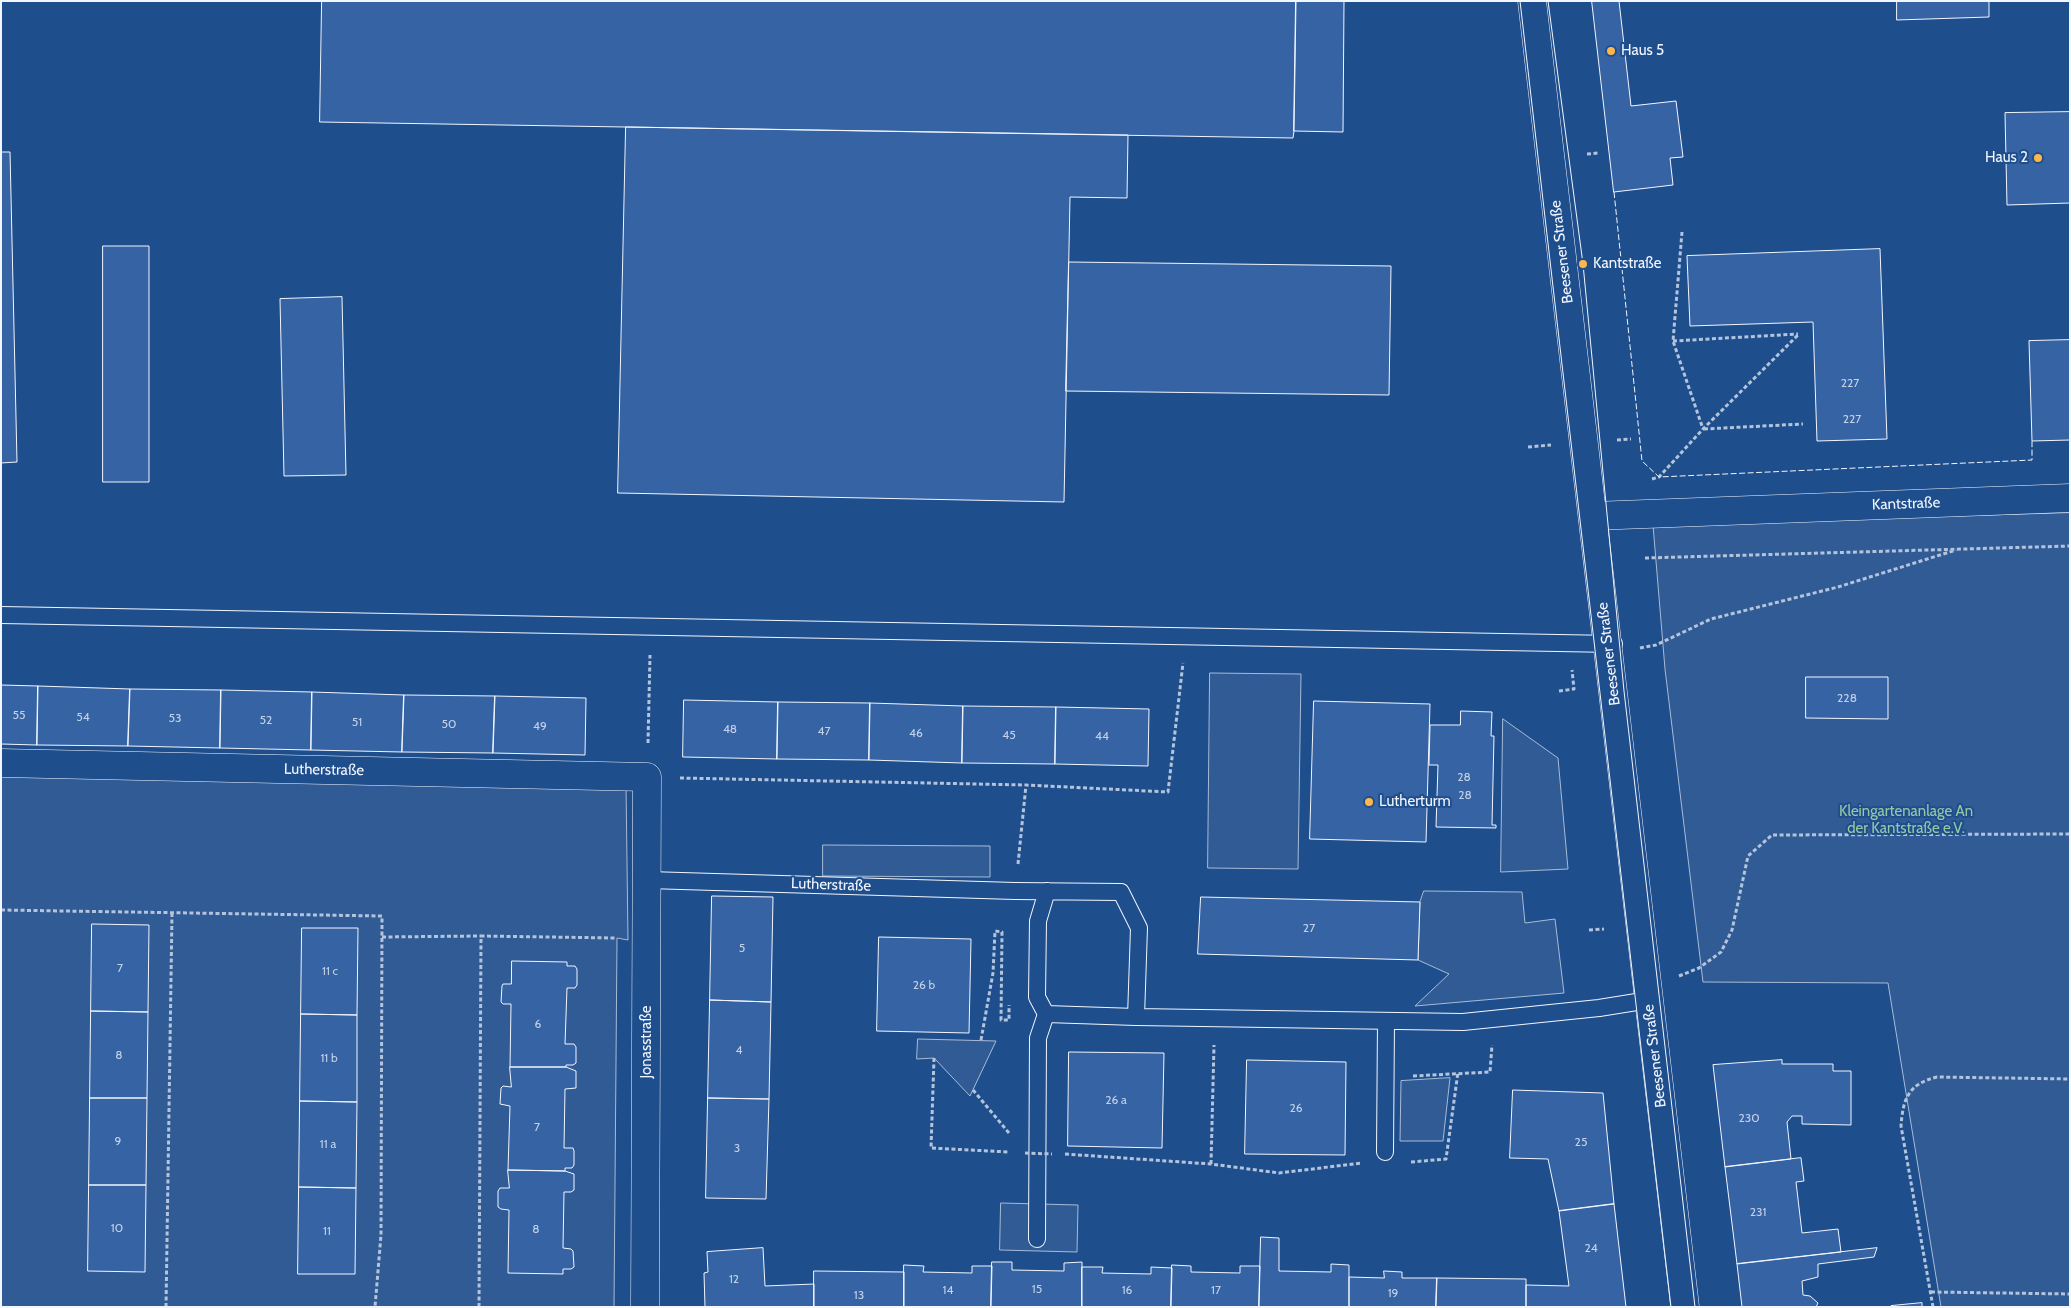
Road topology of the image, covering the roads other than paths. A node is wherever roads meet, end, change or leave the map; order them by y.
1 (1532, 1) edge
2 (2070, 498) edge
3 (1593, 516) junction
4 (1, 615) edge
5 (1612, 647) junction
6 (1, 762) edge
7 (647, 777) joint
8 (648, 880) junction
9 (1047, 891) junction
10 (1648, 993) junction
11 (1046, 1014) junction
12 (1136, 1017) junction
13 (1386, 1021) junction
14 (1378, 1157) road end
15 (1037, 1239) dead end
16 (645, 1307) edge
17 (1685, 1307) edge

1 - 3 street, Beesener Straße
2 - 3 street, Kantstraße
3 - 5 street, Beesener Straße
4 - 5 lane
5 - 10 street, Beesener Straße
6 - 7 street, Lutherstraße
7 - 8 street, Jonasstraße
8 - 9 lane, Lutherstraße
8 - 16 street, Jonasstraße
9 - 11 lane
9 - 12 lane, Lutherstraße
10 - 13 lane
10 - 17 street, Beesener Straße
11 - 12 lane
11 - 15 lane
12 - 13 lane
13 - 14 lane

